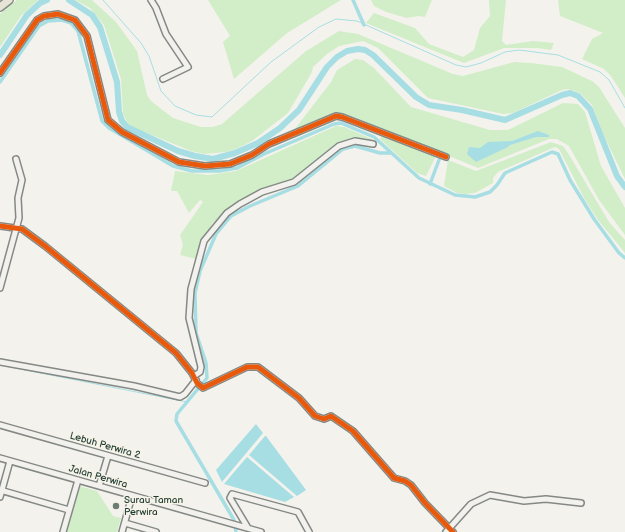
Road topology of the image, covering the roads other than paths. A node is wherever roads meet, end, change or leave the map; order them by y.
1 (9, 0) edge
2 (151, 0) edge
3 (0, 7) edge
4 (0, 73) edge
5 (163, 78) dead end
6 (373, 144) dead end
7 (446, 157) dead end
8 (16, 159) dead end
9 (0, 226) edge
10 (16, 227) junction
11 (0, 288) edge
12 (0, 362) edge
13 (196, 380) junction
14 (0, 425) edge
15 (108, 456) junction
16 (0, 458) edge
17 (10, 461) junction
18 (78, 480) junction
19 (205, 483) dead end
20 (99, 486) junction
21 (1, 490) edge
22 (132, 496) junction
23 (0, 497) edge
24 (581, 503) dead end
25 (69, 510) junction
26 (125, 523) junction
27 (248, 528) junction
28 (449, 531) edge
29 (63, 532) edge
30 (122, 532) edge
31 (154, 532) edge
32 (260, 532) edge
33 (309, 532) edge

1 - 3 highway
2 - 5 street
4 - 7 street
6 - 13 street
8 - 10 street
9 - 10 street
10 - 11 street
10 - 13 street
12 - 13 street
13 - 28 street
14 - 15 street, Lebuh Perwira 2
15 - 19 street, Lebuh Perwira 2
15 - 20 street
16 - 17 street, Jalan Perwira
17 - 18 street, Jalan Perwira
17 - 21 street
18 - 20 street, Jalan Perwira
18 - 25 street
20 - 22 street, Jalan Perwira
21 - 23 street
21 - 25 street
22 - 26 street
22 - 27 street, Jalan Perwira
24 - 28 street
25 - 29 street
26 - 30 street
26 - 31 street
27 - 32 street, Jalan Perwira
27 - 33 street

